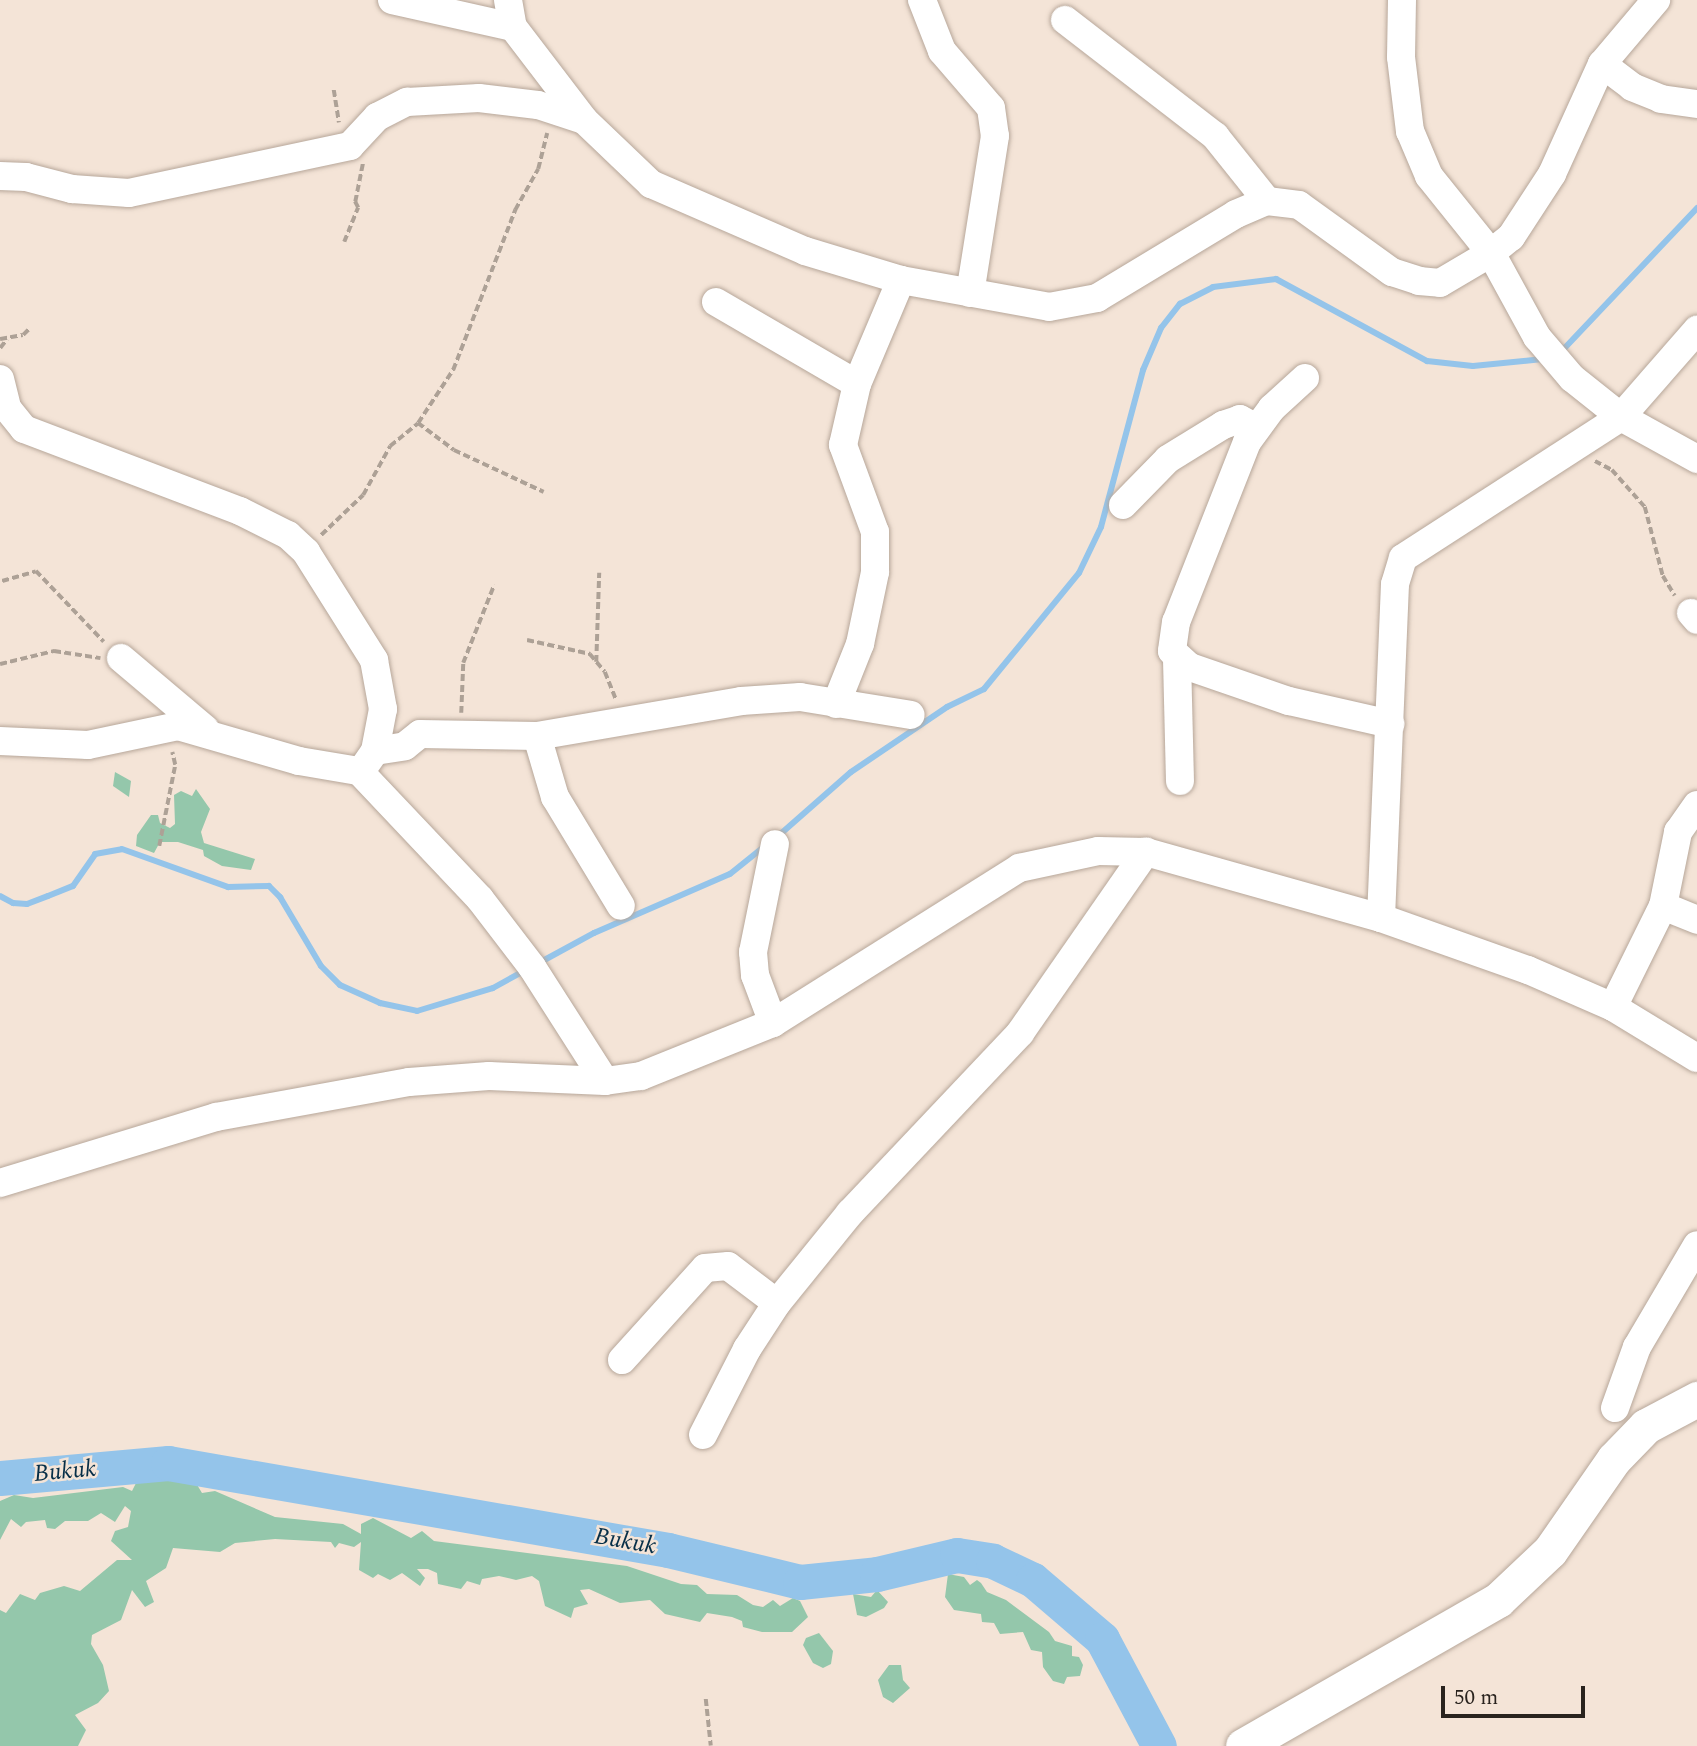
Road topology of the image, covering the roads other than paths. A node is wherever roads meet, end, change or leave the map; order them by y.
1 (392, 0) edge
2 (922, 0) edge
3 (1402, 0) edge
4 (1656, 0) edge
5 (510, 13) edge
6 (1065, 19) dead end
7 (1602, 64) junction
8 (1697, 104) edge
9 (575, 117) junction
10 (0, 176) edge
11 (1267, 201) junction
12 (1491, 253) junction
13 (901, 280) junction
14 (970, 293) junction
15 (716, 302) dead end
16 (1697, 330) edge
17 (1305, 378) dead end
18 (0, 379) edge
19 (857, 384) junction
20 (1621, 417) junction
21 (1257, 428) junction
22 (1697, 459) edge
23 (1123, 505) dead end
24 (1177, 659) junction
25 (127, 663) road end
26 (836, 704) junction
27 (383, 709) junction
28 (911, 715) dead end
29 (1390, 724) junction
30 (213, 734) junction
31 (420, 734) junction
32 (537, 736) junction
33 (0, 741) edge
34 (367, 762) junction
35 (1180, 781) dead end
36 (1697, 804) edge
37 (775, 844) dead end
38 (1146, 852) junction
39 (621, 906) dead end
40 (1663, 906) junction
41 (1381, 918) junction
42 (1697, 920) edge
43 (1613, 1007) junction
44 (774, 1023) junction
45 (1697, 1058) edge
46 (605, 1081) junction
47 (0, 1183) edge
48 (1697, 1245) edge
49 (778, 1303) junction
50 (622, 1360) dead end
51 (1697, 1399) edge
52 (1615, 1408) dead end
53 (703, 1435) dead end
54 (1243, 1746) edge

1 - 5 street
2 - 14 street
3 - 12 street
4 - 7 street
5 - 9 street
6 - 11 street
7 - 8 street
7 - 12 street
9 - 10 street
9 - 13 street
11 - 12 street
11 - 14 street
12 - 20 street
13 - 14 street
13 - 19 street
15 - 19 street
16 - 20 street
17 - 21 street
18 - 27 street
19 - 26 street
20 - 22 street
20 - 29 street
21 - 23 street
21 - 24 street
24 - 29 street
24 - 35 street
25 - 30 street
26 - 28 street
26 - 32 street
27 - 31 street
27 - 34 street
29 - 41 street
30 - 33 street
30 - 34 street
31 - 32 street
31 - 34 street
32 - 39 street
34 - 46 street
36 - 40 street
37 - 44 street
38 - 41 street
38 - 44 street
38 - 49 street
40 - 42 street
40 - 43 street
41 - 43 street
43 - 45 street
44 - 46 street
46 - 47 street
48 - 52 street
49 - 50 street
49 - 53 street
51 - 54 main road

